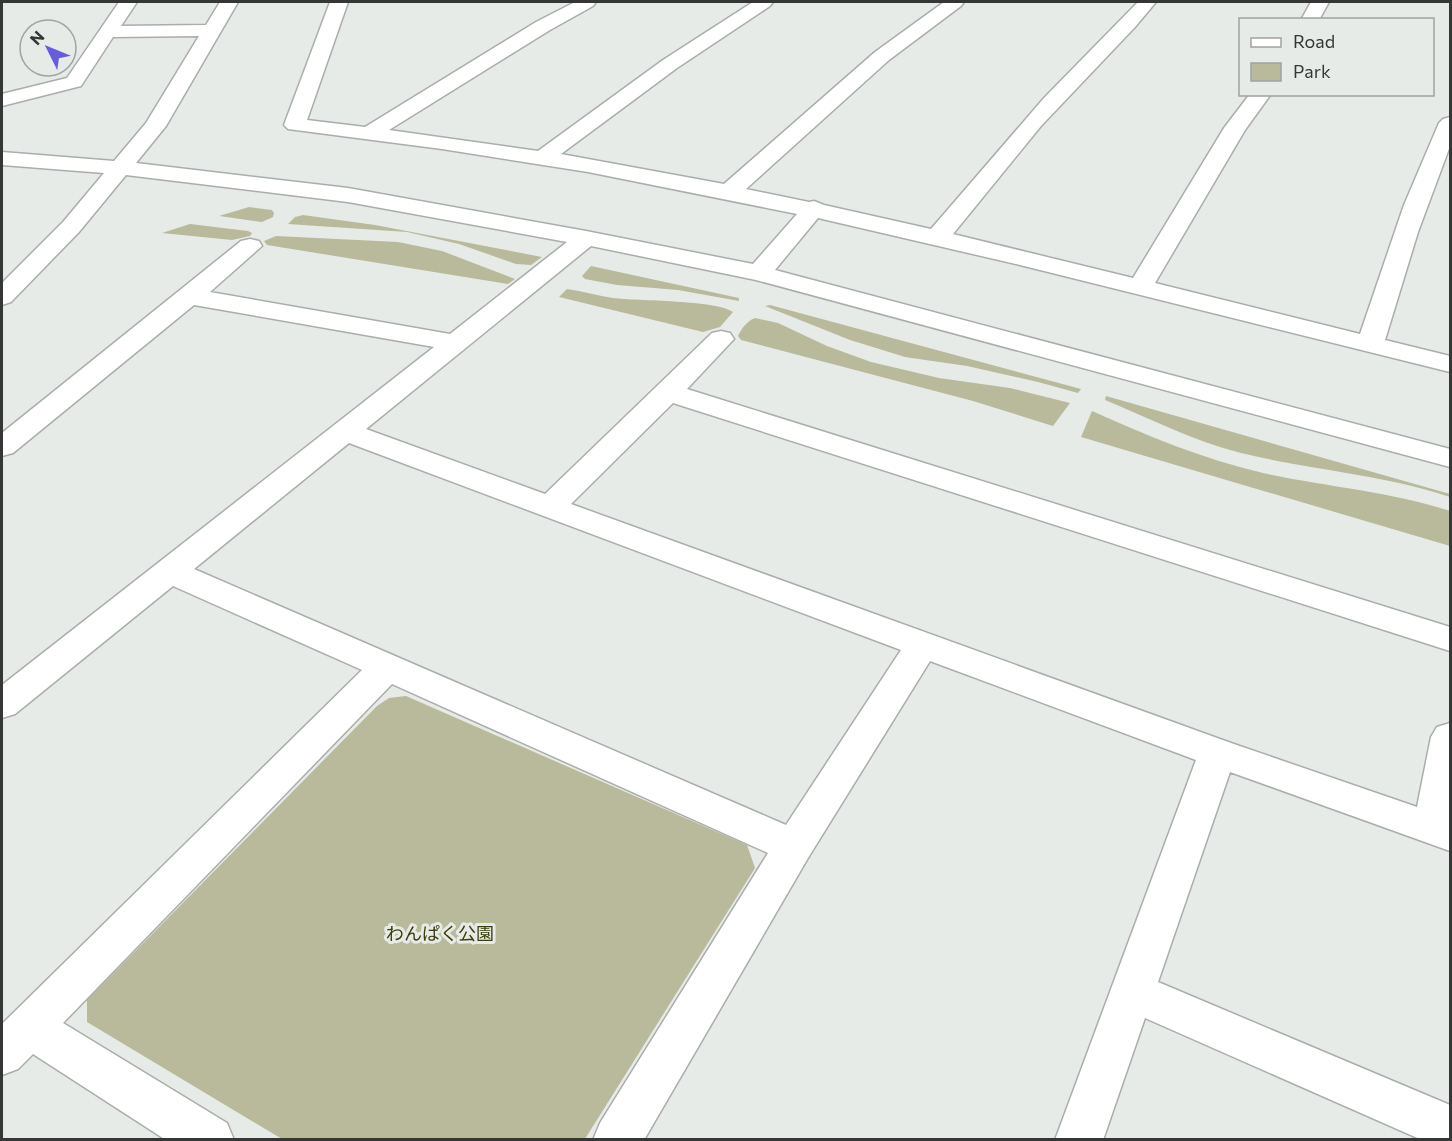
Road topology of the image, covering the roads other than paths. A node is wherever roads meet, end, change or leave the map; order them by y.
1 (128, 2) edge
2 (229, 2) edge
3 (339, 2) edge
4 (587, 2) edge
5 (764, 2) edge
6 (955, 2) edge
7 (1148, 2) edge
8 (1320, 2) edge
9 (1311, 18) edge
10 (212, 30) junction
11 (106, 32) junction
12 (1260, 96) edge
13 (2, 100) edge
14 (1450, 123) edge
15 (371, 132) junction
16 (2, 158) edge
17 (542, 158) junction
18 (122, 168) junction
19 (730, 191) junction
20 (814, 208) junction
21 (586, 238) junction
22 (937, 238) junction
23 (250, 246) dead end
24 (759, 273) junction
25 (1141, 286) junction
26 (189, 296) junction
27 (2, 297) edge
28 (721, 339) dead end
29 (455, 343) junction
30 (1370, 344) junction
31 (1450, 364) edge
32 (668, 392) junction
33 (346, 432) junction
34 (2, 447) edge
35 (1450, 458) edge
36 (551, 506) junction
37 (170, 571) junction
38 (1450, 639) edge
39 (923, 643) junction
40 (386, 668) junction
41 (2, 704) edge
42 (1450, 737) edge
43 (1218, 753) junction
44 (1441, 832) edge
45 (794, 846) junction
46 (1133, 992) junction
47 (15, 1041) edge
48 (1450, 1128) edge
49 (210, 1140) edge
50 (617, 1140) edge
51 (1079, 1140) edge

1 - 11 street
2 - 10 street
3 - 15 street
4 - 15 street
5 - 17 street
6 - 19 street
7 - 22 street
8 - 9 street
10 - 11 street
10 - 18 street
11 - 13 street
12 - 25 street
14 - 30 street
15 - 17 street
16 - 18 street
17 - 19 street
18 - 21 street
18 - 27 street
19 - 20 street
20 - 22 street
20 - 24 street
21 - 24 street
21 - 29 street
22 - 25 street
23 - 26 street
24 - 35 street
25 - 30 street
26 - 29 street
26 - 34 street
28 - 32 street
29 - 33 street
30 - 31 street
32 - 36 street
32 - 38 street
33 - 36 street
33 - 37 street
36 - 39 street
37 - 40 street
37 - 41 street
39 - 43 street
39 - 45 street
40 - 45 street
40 - 47 street
42 - 44 street
43 - 44 street
43 - 46 street
45 - 50 street
46 - 48 street
46 - 51 street
47 - 49 street

